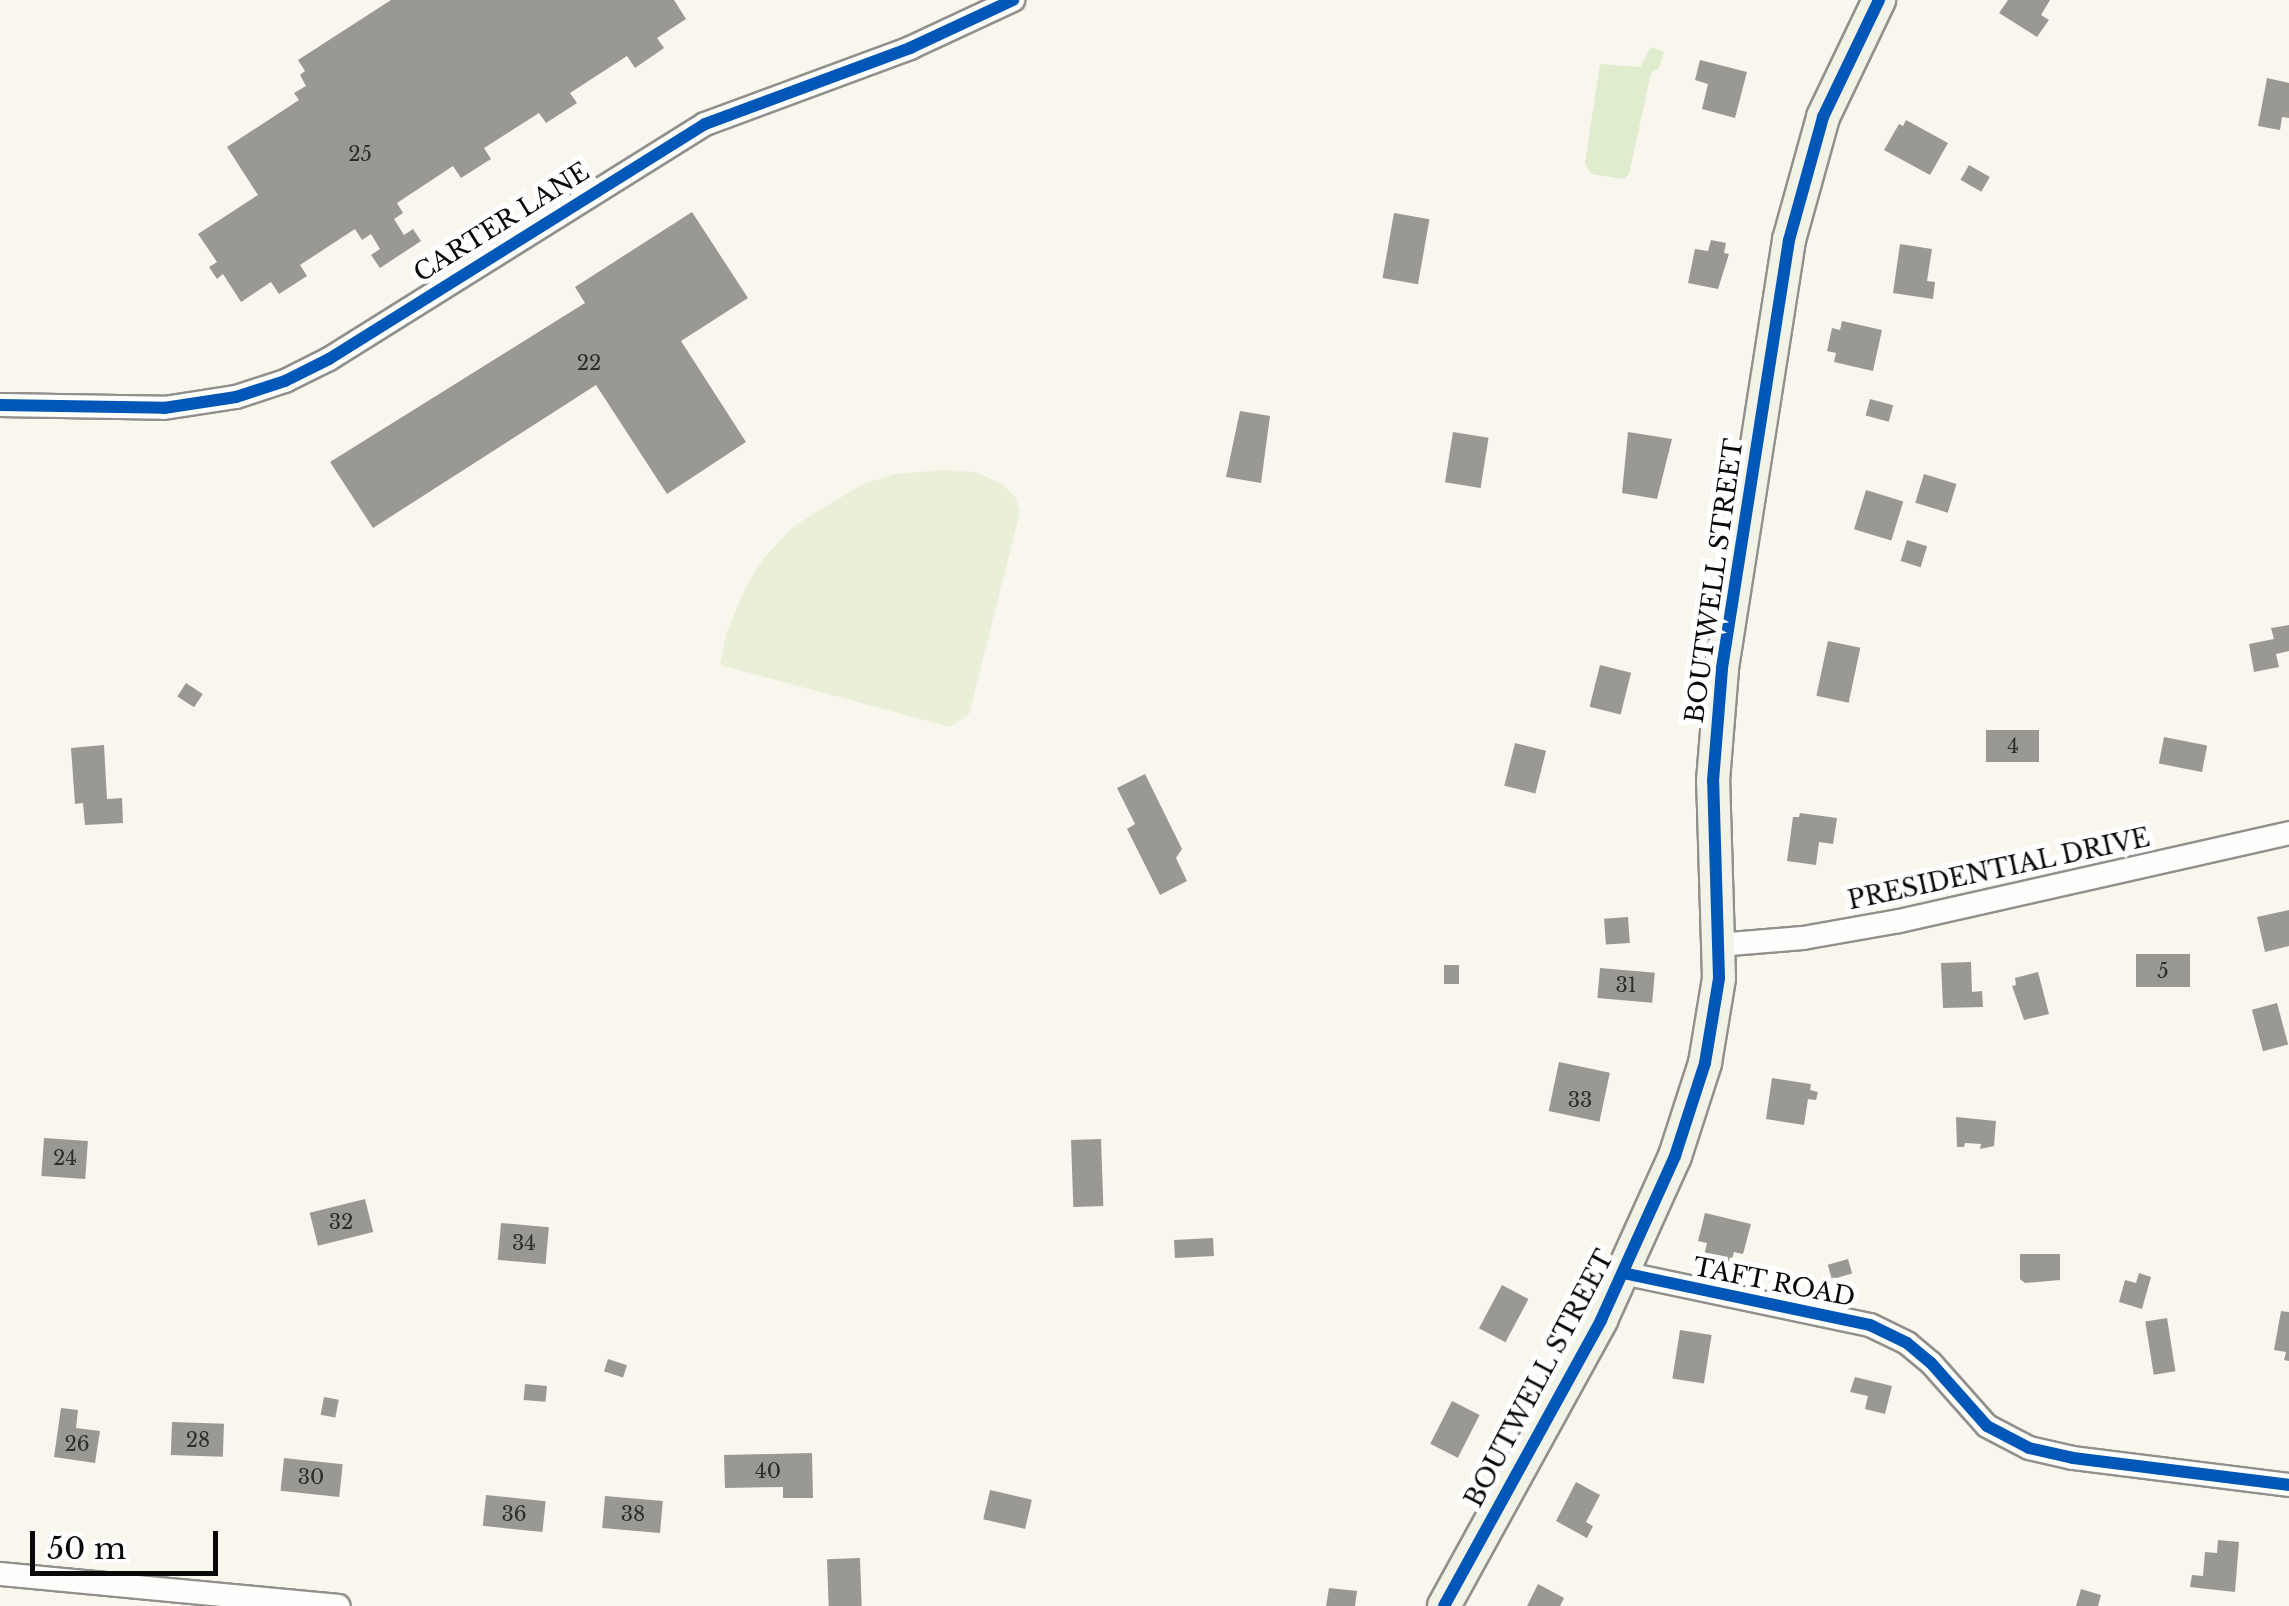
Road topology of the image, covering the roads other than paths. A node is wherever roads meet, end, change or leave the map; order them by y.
1 (1013, 0) edge
2 (1879, 0) edge
3 (0, 405) edge
4 (2289, 833) edge
5 (1718, 945) junction
6 (1624, 1273) junction
7 (2289, 1484) edge
8 (0, 1574) edge
9 (338, 1606) edge
10 (1444, 1606) edge

1 - 3 street, CARTER LANE
2 - 5 street, BOUTWELL STREET
4 - 5 street, PRESIDENTIAL DRIVE
5 - 6 street, BOUTWELL STREET
6 - 7 street, TAFT ROAD
6 - 10 street, BOUTWELL STREET
8 - 9 street

